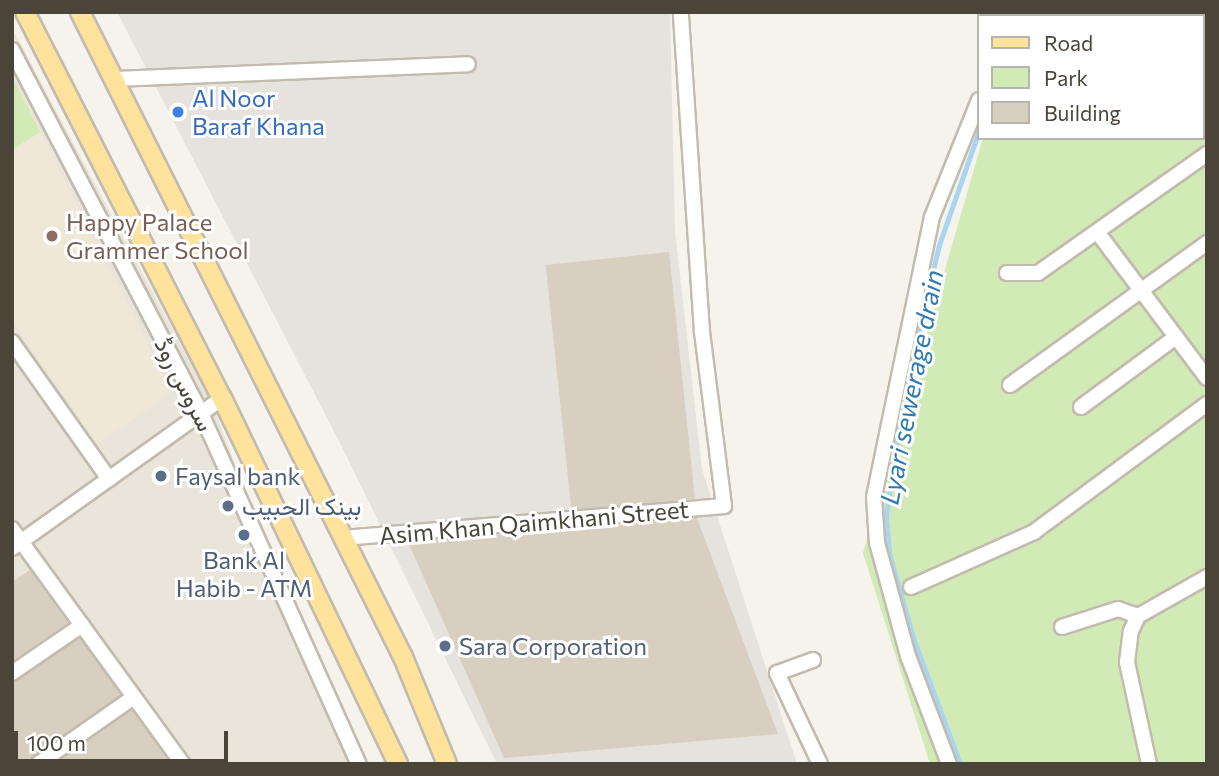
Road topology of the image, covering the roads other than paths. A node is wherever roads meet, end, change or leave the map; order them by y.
1 (25, 12) edge
2 (80, 12) edge
3 (681, 12) edge
4 (12, 50) edge
5 (468, 64) dead end
6 (116, 79) junction
7 (978, 102) edge
8 (1207, 153) edge
9 (1098, 233) junction
10 (1207, 243) edge
11 (1007, 273) dead end
12 (1141, 290) junction
13 (1176, 337) junction
14 (12, 342) edge
15 (1207, 378) edge
16 (1010, 385) dead end
17 (222, 398) junction
18 (1207, 404) edge
19 (1081, 407) dead end
20 (200, 411) junction
21 (109, 478) junction
22 (344, 538) junction
23 (15, 540) edge
24 (1207, 577) edge
25 (911, 587) dead end
26 (1138, 616) junction
27 (82, 625) junction
28 (1062, 628) dead end
29 (813, 660) dead end
30 (12, 673) edge
31 (134, 697) junction
32 (38, 764) edge
33 (183, 764) edge
34 (359, 764) edge
35 (398, 764) edge
36 (447, 764) edge
37 (820, 764) edge
38 (949, 764) edge
39 (1149, 764) edge

1 - 17 main road
2 - 6 main road
3 - 22 street, Asim Khan Qaimkhani Street
4 - 20 street, سروس روڈ
5 - 6 street
6 - 22 main road
7 - 38 street
8 - 9 street
9 - 11 street
9 - 12 street
10 - 12 street
12 - 13 street
12 - 16 street
13 - 15 street
13 - 19 street
14 - 21 street
17 - 20 street
17 - 35 main road
18 - 25 street
20 - 21 street
20 - 34 street, سروس روڈ
21 - 23 street
22 - 36 main road
23 - 27 street
24 - 26 street
26 - 28 street
26 - 39 street
27 - 30 street
27 - 31 street
29 - 37 street
31 - 32 street
31 - 33 street

